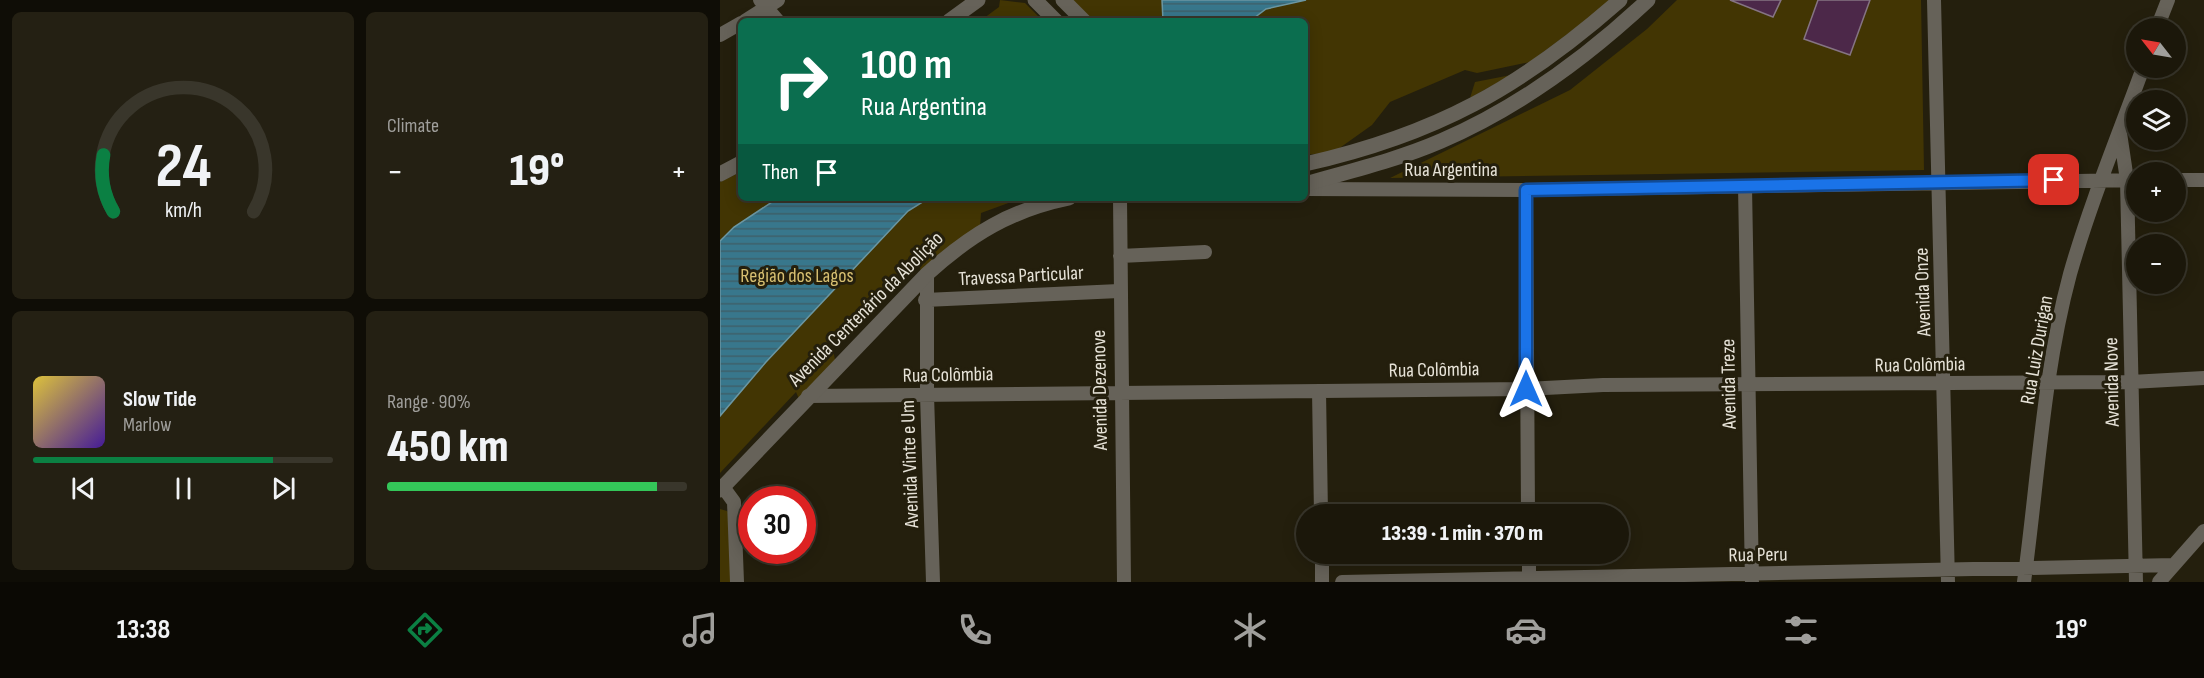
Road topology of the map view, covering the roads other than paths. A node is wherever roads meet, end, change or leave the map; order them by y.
1 (978, 0) edge
2 (1035, 0) edge
3 (1063, 0) edge
4 (1620, 0) edge
5 (1648, 0) edge
6 (1934, 0) edge
7 (2168, 0) edge
8 (768, 3) edge
9 (749, 18) edge
10 (776, 18) edge
11 (953, 18) edge
12 (1053, 18) edge
13 (1080, 18) edge
14 (2161, 18) edge
15 (738, 25) edge
16 (720, 35) edge
17 (2139, 78) edge
18 (2120, 131) junction
19 (2127, 162) edge
20 (1308, 163) edge
21 (738, 165) edge
22 (720, 174) edge
23 (2099, 179) junction
24 (2126, 180) edge
25 (2186, 180) edge
26 (2204, 180) edge
27 (1308, 183) edge
28 (1940, 183) junction
29 (1745, 186) junction
30 (1308, 189) edge
31 (1526, 190) junction
32 (1059, 201) edge
33 (1120, 201) edge
34 (2131, 222) edge
35 (1205, 252) dead end
36 (1120, 256) junction
37 (927, 273) junction
38 (1119, 291) junction
39 (925, 300) junction
40 (2204, 378) edge
41 (2131, 382) junction
42 (2049, 383) junction
43 (1945, 384) junction
44 (1749, 386) junction
45 (1526, 389) junction
46 (1319, 391) junction
47 (1122, 393) junction
48 (927, 395) junction
49 (808, 396) junction
50 (721, 488) edge
51 (1321, 504) edge
52 (1528, 504) edge
53 (2204, 531) edge
54 (1322, 564) edge
55 (1528, 564) edge
56 (2174, 566) junction
57 (2136, 567) junction
58 (2025, 575) edge
59 (1948, 576) edge
60 (1752, 578) edge
61 (1529, 580) edge
62 (737, 582) edge
63 (933, 582) edge
64 (1124, 582) edge
65 (1322, 582) edge
66 (1342, 582) edge
67 (2136, 582) edge
68 (2159, 582) edge

1 - 11 street
2 - 12 street
3 - 13 street
4 - 20 street
5 - 27 street
6 - 28 street, Avenida Onze
7 - 14 street
8 - 9 street
8 - 10 street
15 - 16 street
17 - 18 street, Rua Luiz Durigan
18 - 19 street, Rua Luiz Durigan
18 - 23 street, Rua Luiz Durigan
21 - 22 street
23 - 24 street, Rua Argentina
23 - 28 street, Rua Argentina
23 - 42 street, Rua Luiz Durigan
25 - 26 street
28 - 29 street, Rua Argentina
28 - 43 street, Avenida Onze
29 - 31 street, Rua Argentina
29 - 44 street, Avenida Treze
30 - 31 street, Rua Argentina
31 - 45 street
32 - 37 street, Avenida Centenário da Abolição
33 - 36 street, Avenida Dezenove
34 - 41 street, Avenida Nove
35 - 36 street
36 - 38 street, Avenida Dezenove
37 - 39 street, Avenida Vinte e Um
37 - 49 street, Avenida Centenário da Abolição
38 - 39 street, Travessa Particular
38 - 47 street, Avenida Dezenove
39 - 48 street, Avenida Vinte e Um
40 - 41 street, Rua Colômbia
41 - 42 street, Rua Colômbia
41 - 57 street, Avenida Nove
42 - 43 street, Rua Colômbia
42 - 58 street, Rua Luiz Durigan
43 - 44 street, Rua Colômbia
43 - 59 street, Avenida Onze
44 - 45 street, Rua Colômbia
44 - 60 street, Avenida Treze
45 - 46 street, Rua Colômbia
45 - 52 street
46 - 47 street, Rua Colômbia
46 - 51 street
47 - 48 street, Rua Colômbia
47 - 64 street, Avenida Dezenove
48 - 49 street, Rua Colômbia
48 - 63 street, Avenida Vinte e Um
49 - 50 street, Avenida Centenário da Abolição
50 - 62 street
53 - 56 street
54 - 65 street
55 - 61 street
56 - 57 street, Rua Peru
56 - 68 street
57 - 58 street, Rua Peru
57 - 67 street, Avenida Nove
58 - 59 street, Rua Peru
59 - 60 street, Rua Peru
60 - 61 street, Rua Peru
61 - 66 street, Rua Peru

